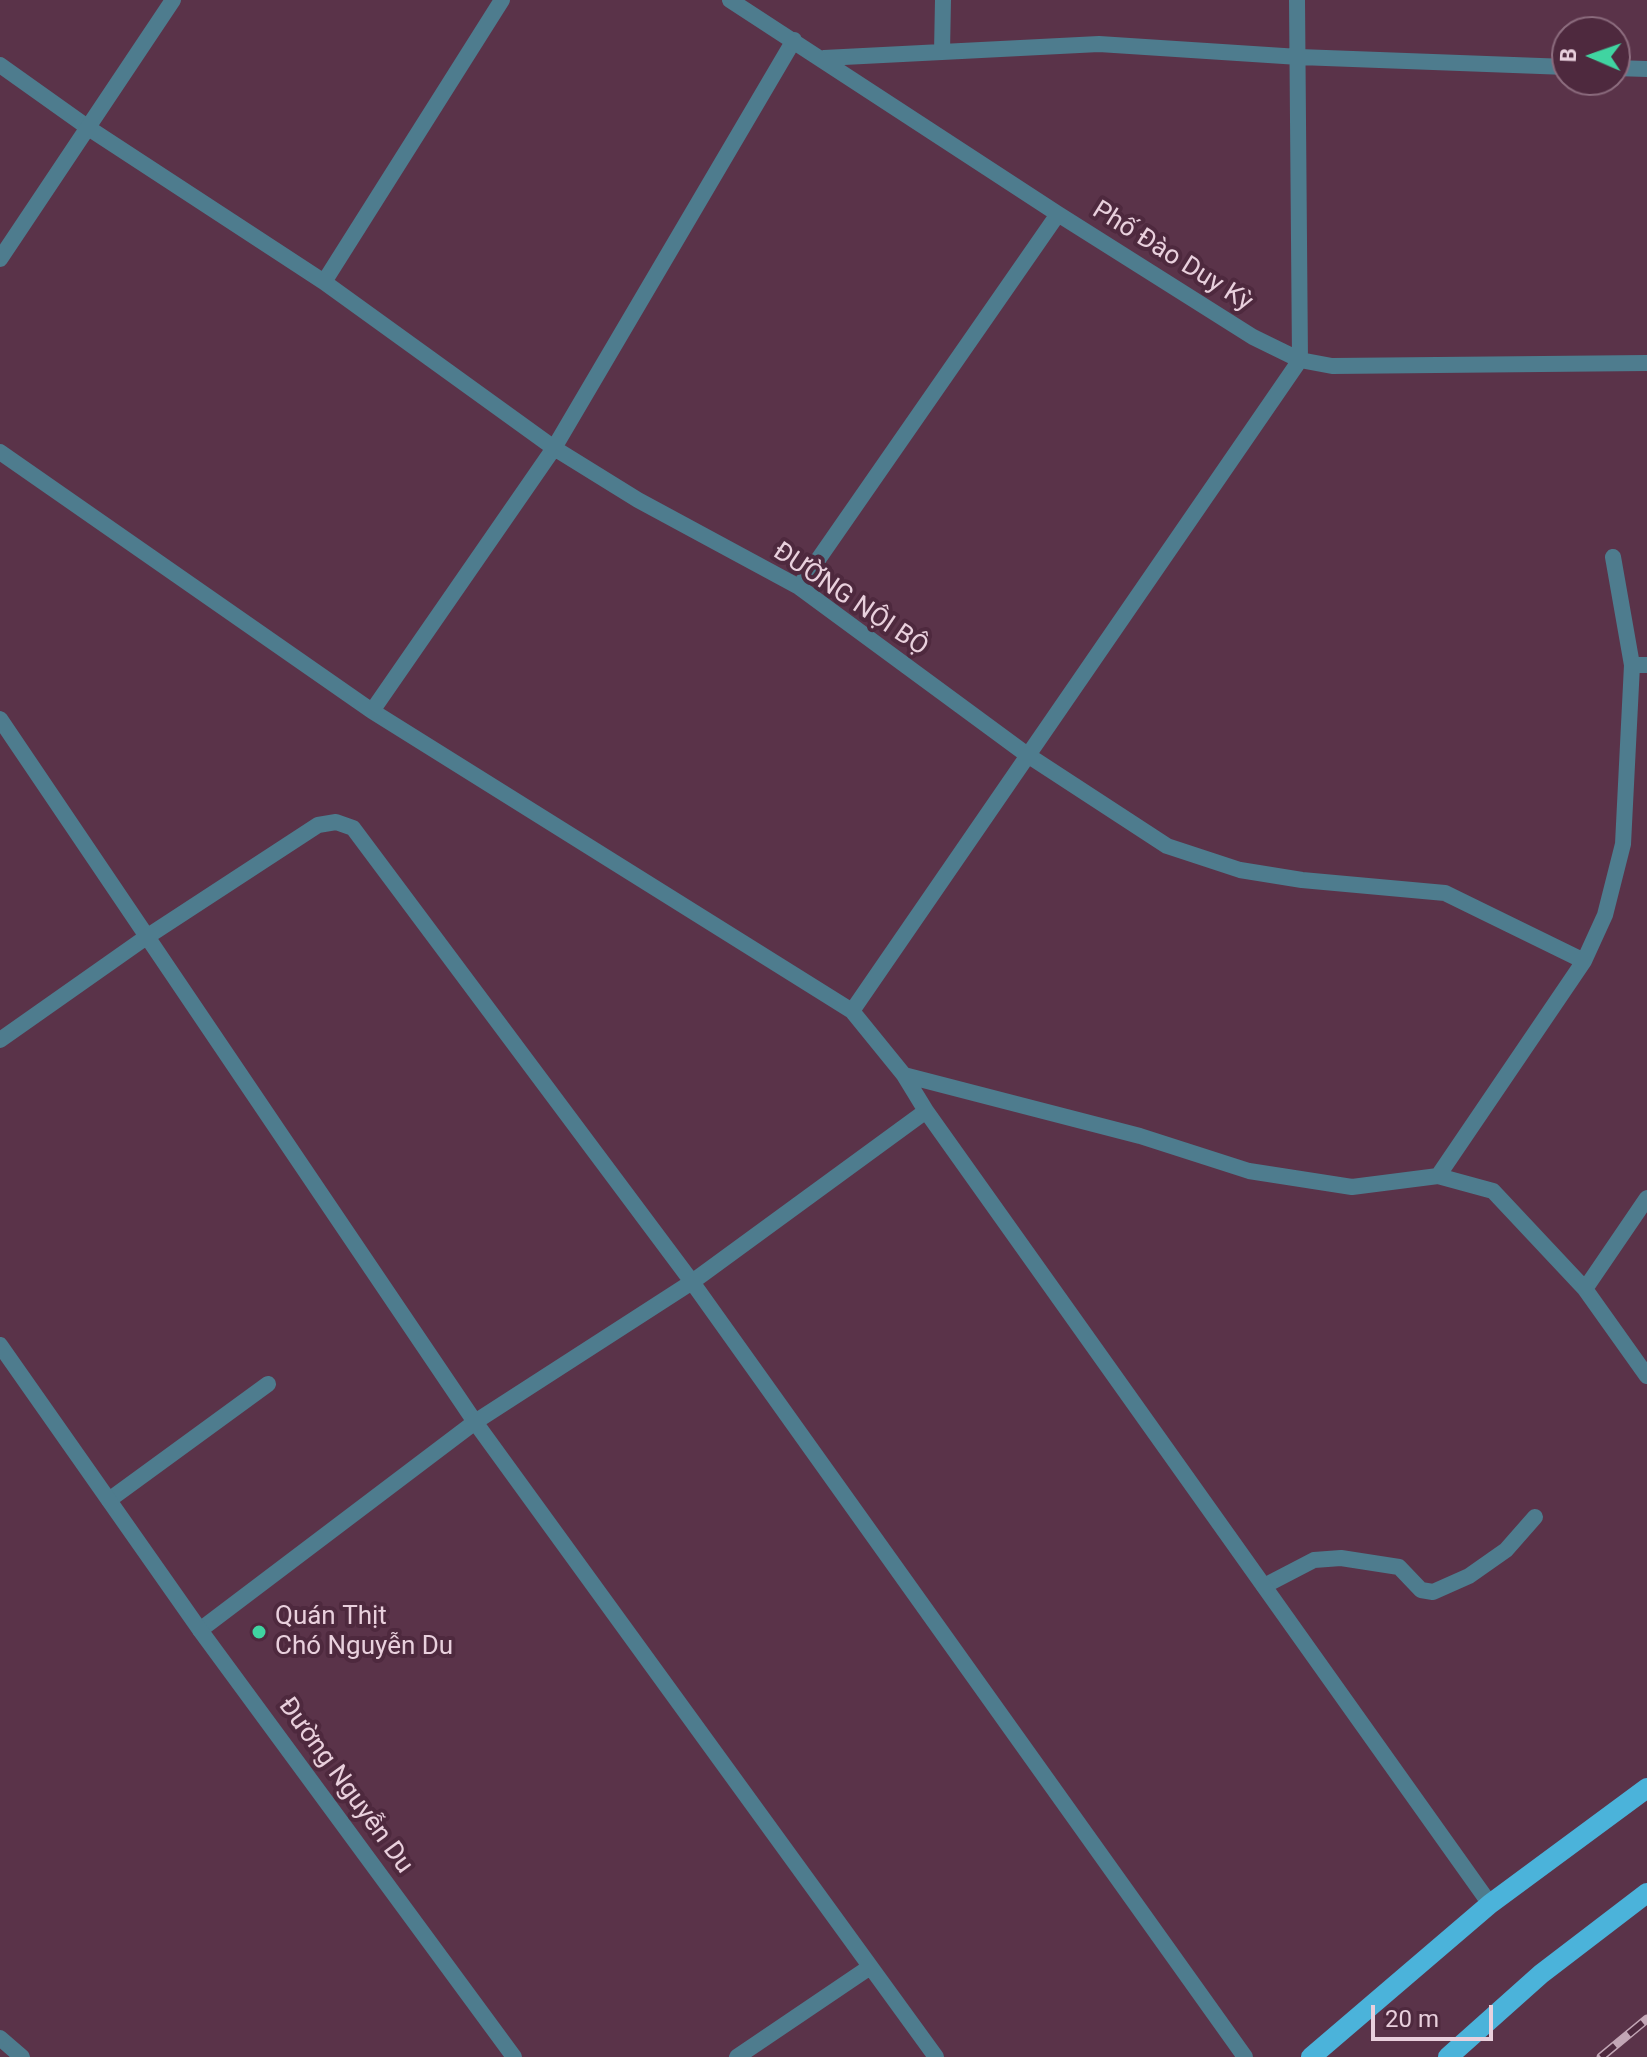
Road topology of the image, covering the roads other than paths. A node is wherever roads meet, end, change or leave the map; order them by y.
1 (173, 0) edge
2 (502, 0) edge
3 (730, 0) edge
4 (943, 0) edge
5 (1297, 0) edge
6 (794, 40) junction
7 (942, 52) junction
8 (1299, 57) junction
9 (824, 58) junction
10 (0, 65) edge
11 (1551, 66) edge
12 (90, 129) junction
13 (1058, 214) junction
14 (0, 259) edge
15 (324, 282) junction
16 (1300, 360) junction
17 (1647, 363) edge
18 (554, 448) junction
19 (0, 452) edge
20 (1613, 557) dead end
21 (799, 587) junction
22 (1640, 665) edge
23 (372, 711) junction
24 (0, 719) edge
25 (1026, 754) junction
26 (145, 938) junction
27 (1584, 961) junction
28 (852, 1011) junction
29 (0, 1040) edge
30 (904, 1075) junction
31 (926, 1111) junction
32 (1438, 1176) junction
33 (1647, 1198) edge
34 (692, 1282) junction
35 (1585, 1289) junction
36 (0, 1345) edge
37 (1647, 1376) edge
38 (268, 1384) dead end
39 (475, 1422) junction
40 (109, 1500) junction
41 (1535, 1517) dead end
42 (1264, 1586) junction
43 (200, 1630) junction
44 (1647, 1788) edge
45 (1647, 1893) edge
46 (1490, 1904) junction
47 (870, 1967) junction
48 (0, 2038) edge
49 (22, 2057) edge
50 (514, 2057) edge
51 (737, 2057) edge
52 (936, 2057) edge
53 (1245, 2057) edge
54 (1311, 2057) edge
55 (1448, 2057) edge

1 - 12 street
2 - 15 street
3 - 6 street, Phố Đào Duy Kỳ
4 - 7 street
5 - 8 street
6 - 9 street, Phố Đào Duy Kỳ
6 - 18 street
7 - 8 street
7 - 9 street
8 - 11 street
8 - 16 street
9 - 13 street, Phố Đào Duy Kỳ
10 - 12 street, ĐƯỜNG NỘI BỘ
12 - 14 street
12 - 15 street, ĐƯỜNG NỘI BỘ
13 - 16 street, Phố Đào Duy Kỳ
13 - 21 street
15 - 18 street, ĐƯỜNG NỘI BỘ
16 - 17 street, Phố Đào Duy Kỳ
16 - 25 street
18 - 21 street, ĐƯỜNG NỘI BỘ
18 - 23 street
19 - 23 street
20 - 22 street
21 - 25 street, ĐƯỜNG NỘI BỘ
22 - 27 street
23 - 28 street
24 - 26 street
25 - 27 street, ĐƯỜNG NỘI BỘ
25 - 28 street
26 - 29 street
26 - 34 street
26 - 39 street
27 - 32 street
28 - 30 street
30 - 31 street
30 - 32 street
31 - 34 street
31 - 42 street
32 - 35 street
33 - 35 street
34 - 39 street
34 - 53 street
35 - 37 street
36 - 40 street, Đường Nguyễn Du
38 - 40 street
39 - 43 street
39 - 47 street
40 - 43 street, Đường Nguyễn Du
41 - 42 street
42 - 46 street
43 - 50 street, Đường Nguyễn Du
44 - 46 main road
45 - 55 main road
46 - 54 main road
47 - 51 street
47 - 52 street
48 - 49 street

